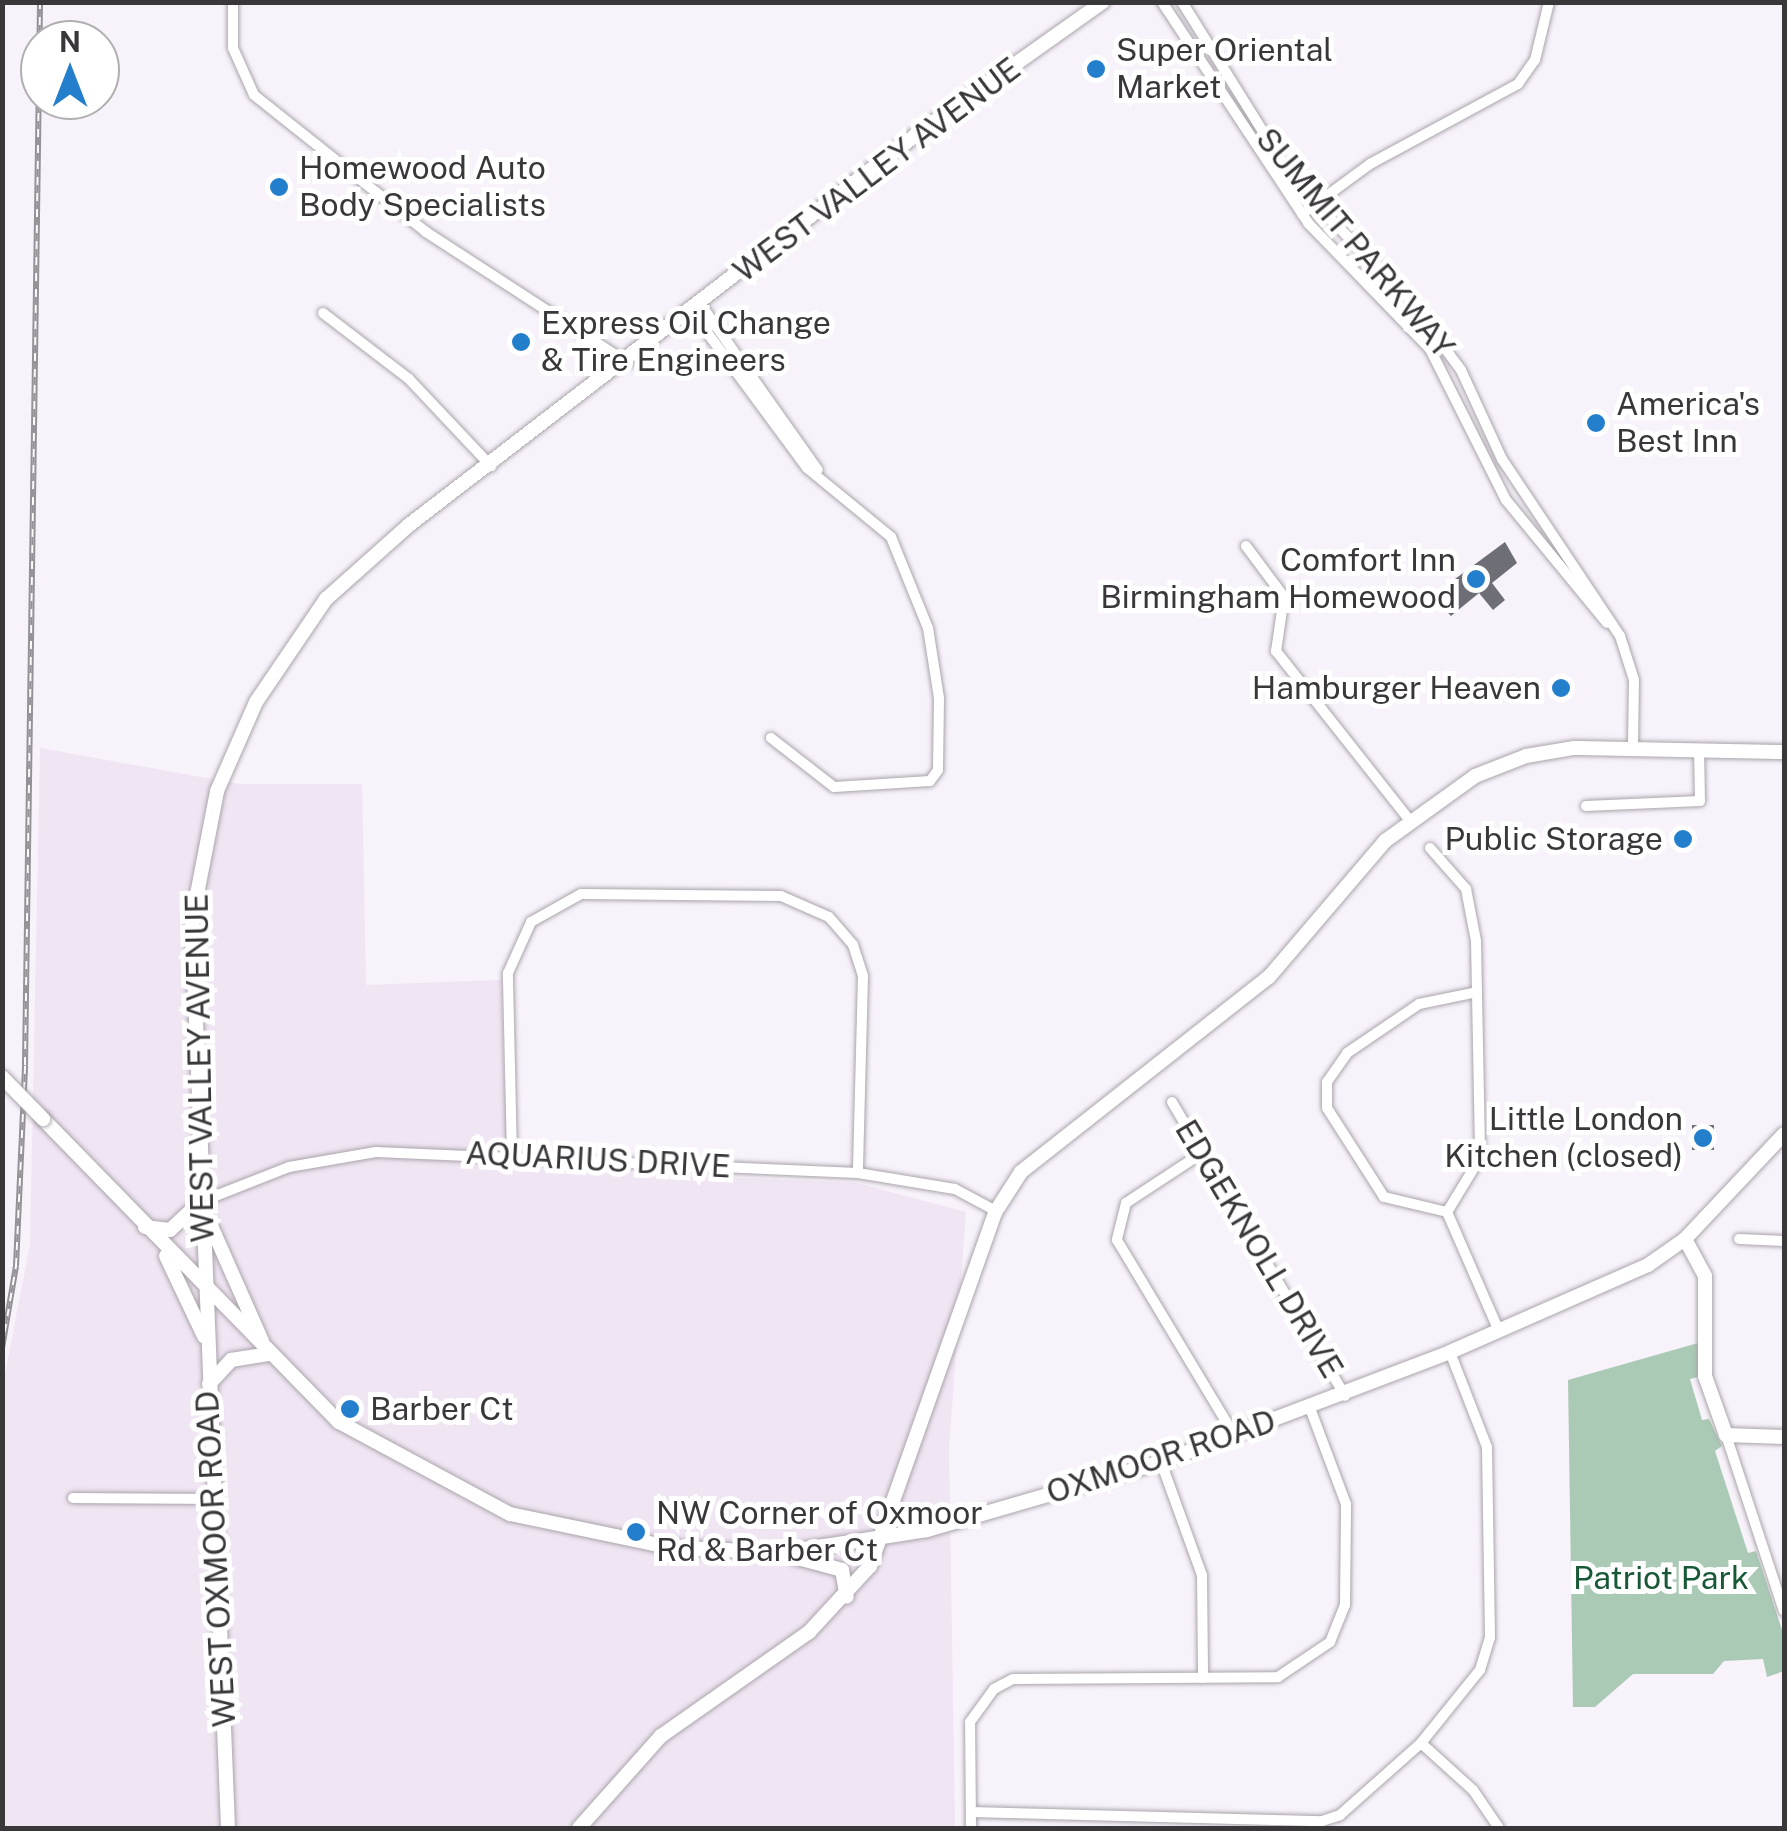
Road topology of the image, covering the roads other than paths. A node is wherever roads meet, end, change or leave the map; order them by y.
1 (233, 2) edge
2 (1103, 2) edge
3 (1162, 2) edge
4 (1182, 2) edge
5 (1549, 2) edge
6 (1311, 201) junction
7 (1302, 214) junction
8 (696, 308) junction
9 (323, 314) dead end
10 (628, 363) junction
11 (492, 467) junction
12 (1246, 546) dead end
13 (1620, 636) junction
14 (771, 738) dead end
15 (1633, 747) junction
16 (1699, 750) junction
17 (1784, 752) edge
18 (1586, 806) dead end
19 (1411, 822) junction
20 (1430, 848) dead end
21 (1477, 992) junction
22 (2, 1076) edge
23 (1172, 1102) dead end
24 (1784, 1134) edge
25 (1202, 1154) junction
26 (512, 1156) junction
27 (858, 1173) junction
28 (200, 1202) junction
29 (996, 1212) junction
30 (1447, 1212) junction
31 (145, 1227) junction
32 (1739, 1239) dead end
33 (1685, 1240) junction
34 (1784, 1241) edge
35 (159, 1242) junction
36 (204, 1290) junction
37 (1499, 1331) junction
38 (207, 1340) junction
39 (1450, 1352) junction
40 (270, 1354) junction
41 (209, 1384) junction
42 (1345, 1396) junction
43 (1310, 1408) junction
44 (1233, 1433) junction
45 (1726, 1435) junction
46 (1784, 1437) edge
47 (1161, 1462) junction
48 (73, 1498) dead end
49 (214, 1498) junction
50 (882, 1540) junction
51 (779, 1553) junction
52 (847, 1597) junction
53 (1784, 1611) edge
54 (1203, 1678) junction
55 (1421, 1743) junction
56 (971, 1812) junction
57 (228, 1828) edge
58 (579, 1828) edge
59 (971, 1828) edge
60 (1499, 1828) edge

1 - 10 street
2 - 8 street, WEST VALLEY AVENUE
3 - 7 street, SUMMIT PARKWAY
4 - 6 street, SUMMIT PARKWAY
5 - 6 street
6 - 7 street
6 - 13 street, SUMMIT PARKWAY
7 - 13 street, SUMMIT PARKWAY
8 - 10 street, WEST VALLEY AVENUE
8 - 14 street
9 - 11 street
10 - 11 street, WEST VALLEY AVENUE
11 - 28 street, WEST VALLEY AVENUE
12 - 19 street
13 - 15 street, SUMMIT PARKWAY
15 - 16 street
15 - 19 street
16 - 17 street
16 - 18 street
19 - 29 street
20 - 21 street
21 - 30 street
21 - 30 street
22 - 31 street, bridge
23 - 25 street, EDGEKNOLL DRIVE
24 - 33 street, OXMOOR ROAD
25 - 42 street, EDGEKNOLL DRIVE
25 - 44 street
26 - 27 street, AQUARIUS DRIVE
26 - 27 street
26 - 28 street, AQUARIUS DRIVE
27 - 29 street, AQUARIUS DRIVE
28 - 31 street
28 - 36 street, WEST VALLEY AVENUE
28 - 40 street
29 - 50 street
30 - 37 street
31 - 35 street
32 - 34 street
33 - 37 street, OXMOOR ROAD
33 - 45 street
35 - 36 street
35 - 38 street
36 - 38 street, WEST OXMOOR ROAD
36 - 40 street
37 - 39 street, OXMOOR ROAD
38 - 41 street, WEST OXMOOR ROAD
39 - 42 street, OXMOOR ROAD
39 - 55 street
40 - 41 street
40 - 51 street
41 - 49 street, WEST OXMOOR ROAD
42 - 43 street, OXMOOR ROAD
43 - 44 street, OXMOOR ROAD
43 - 54 street
44 - 47 street, OXMOOR ROAD
45 - 46 street
45 - 53 street
47 - 50 street, OXMOOR ROAD
47 - 54 street
48 - 49 street
49 - 57 street, WEST OXMOOR ROAD
50 - 51 street, OXMOOR ROAD
50 - 52 street
51 - 52 street
52 - 58 street
54 - 56 street
55 - 56 street
55 - 60 street
56 - 59 street

